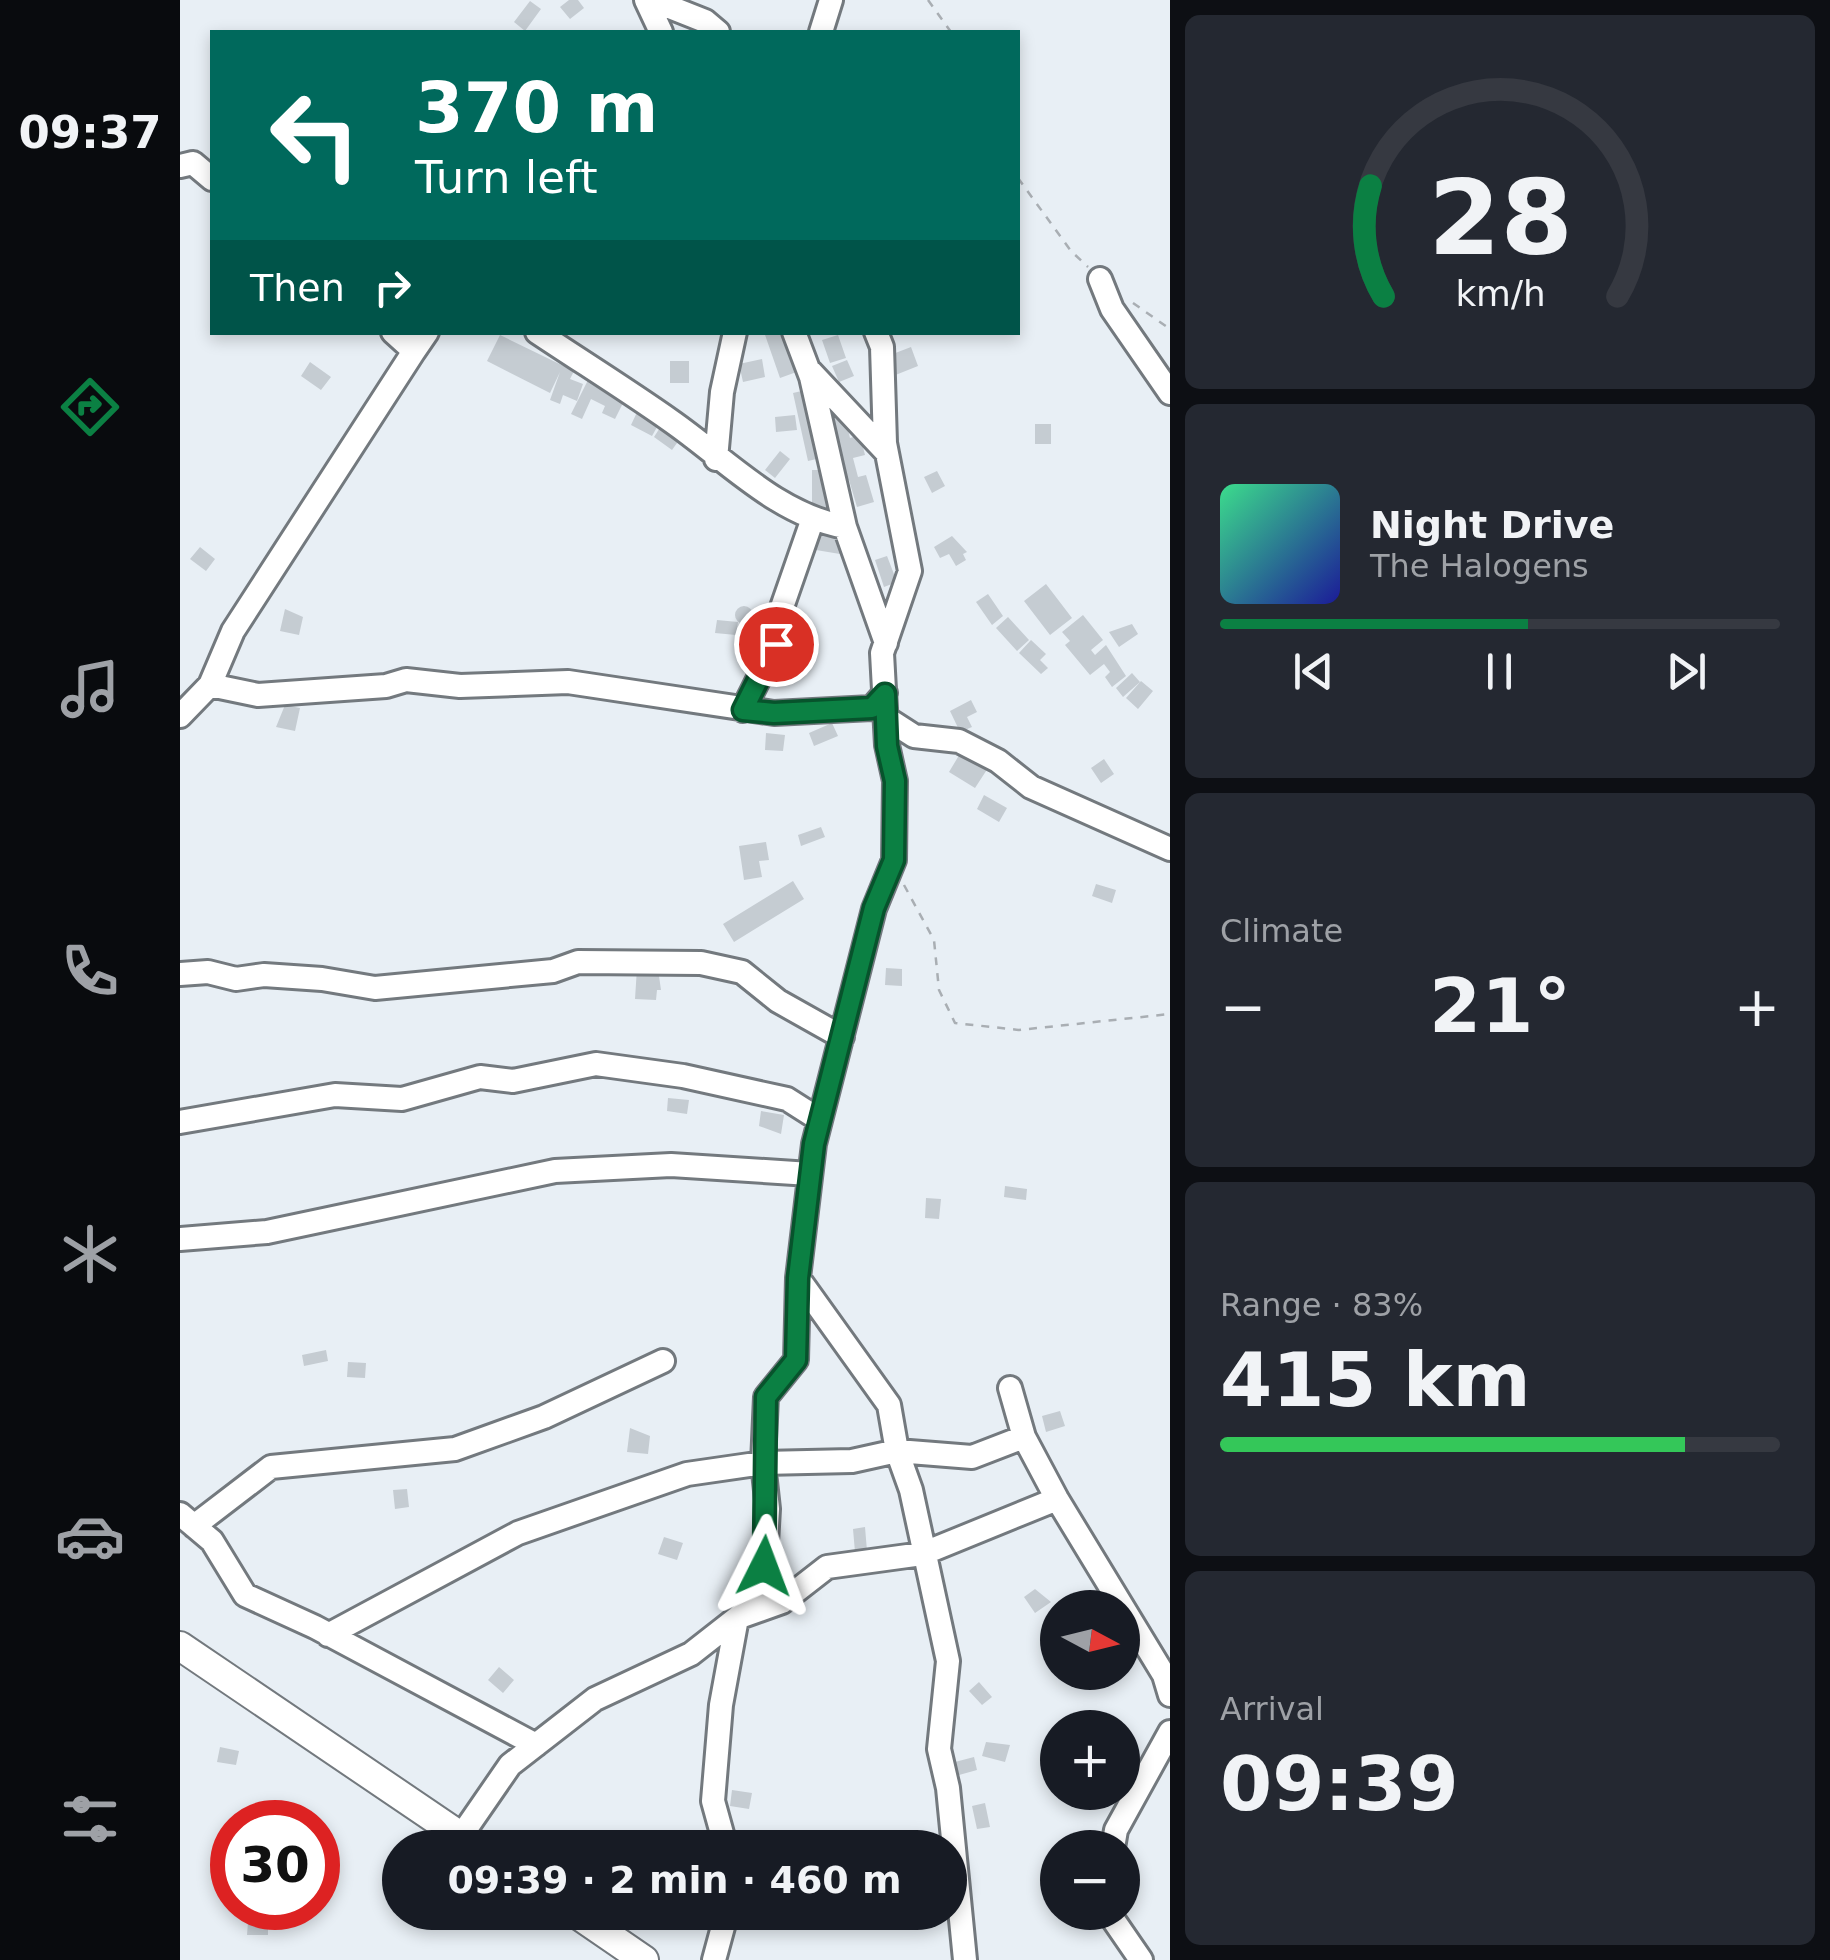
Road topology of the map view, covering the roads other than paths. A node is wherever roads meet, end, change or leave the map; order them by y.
1 (831, 0) edge
2 (651, 16) edge
3 (716, 30) edge
4 (823, 30) edge
5 (180, 166) edge
6 (210, 177) edge
7 (1100, 279) road end
8 (542, 335) edge
9 (734, 335) edge
10 (795, 335) edge
11 (877, 335) edge
12 (421, 342) edge
13 (808, 370) junction
14 (1170, 393) edge
15 (887, 454) junction
16 (716, 459) junction
17 (812, 520) junction
18 (845, 527) junction
19 (886, 643) junction
20 (210, 684) junction
21 (885, 694) junction
22 (743, 710) junction
23 (180, 716) edge
24 (886, 718) junction
25 (1170, 849) edge
26 (180, 974) edge
27 (842, 1037) junction
28 (820, 1120) junction
29 (180, 1122) edge
30 (810, 1174) junction
31 (180, 1239) edge
32 (798, 1278) junction
33 (663, 1361) dead end
34 (1010, 1388) dead end
35 (1024, 1437) junction
36 (897, 1450) junction
37 (764, 1463) junction
38 (1057, 1499) junction
39 (187, 1520) edge
40 (922, 1554) junction
41 (737, 1618) junction
42 (328, 1634) junction
43 (180, 1646) edge
44 (1170, 1695) edge
45 (1170, 1732) edge
46 (536, 1745) junction
47 (451, 1830) edge
48 (475, 1830) edge
49 (721, 1830) edge
50 (1116, 1830) edge
51 (600, 1930) edge
52 (722, 1930) edge
53 (1120, 1930) edge
54 (644, 1960) edge
55 (714, 1960) edge
56 (965, 1960) edge
57 (1141, 1960) edge

1 - 4 street
2 - 3 street
5 - 6 street
7 - 14 street
8 - 16 street
9 - 16 street
10 - 13 street
11 - 15 street
12 - 20 street
13 - 15 street
13 - 18 street
15 - 19 street
16 - 17 street
17 - 18 street
17 - 22 street
18 - 19 street
19 - 21 street
20 - 22 street
20 - 23 street
21 - 22 street
21 - 24 street
24 - 25 street
24 - 27 street
26 - 27 street
27 - 28 street
28 - 29 street
28 - 30 street
30 - 31 street
30 - 32 street
32 - 36 street
32 - 37 street
33 - 39 street
34 - 35 street
35 - 36 street
35 - 38 street
36 - 37 street
36 - 40 street
37 - 41 street
37 - 42 street
38 - 40 street
38 - 44 street
39 - 42 street
40 - 41 street
40 - 56 street
41 - 46 street
41 - 49 street
42 - 46 street
43 - 47 main road
45 - 50 street
46 - 48 street
51 - 54 main road
52 - 55 street
53 - 57 street

